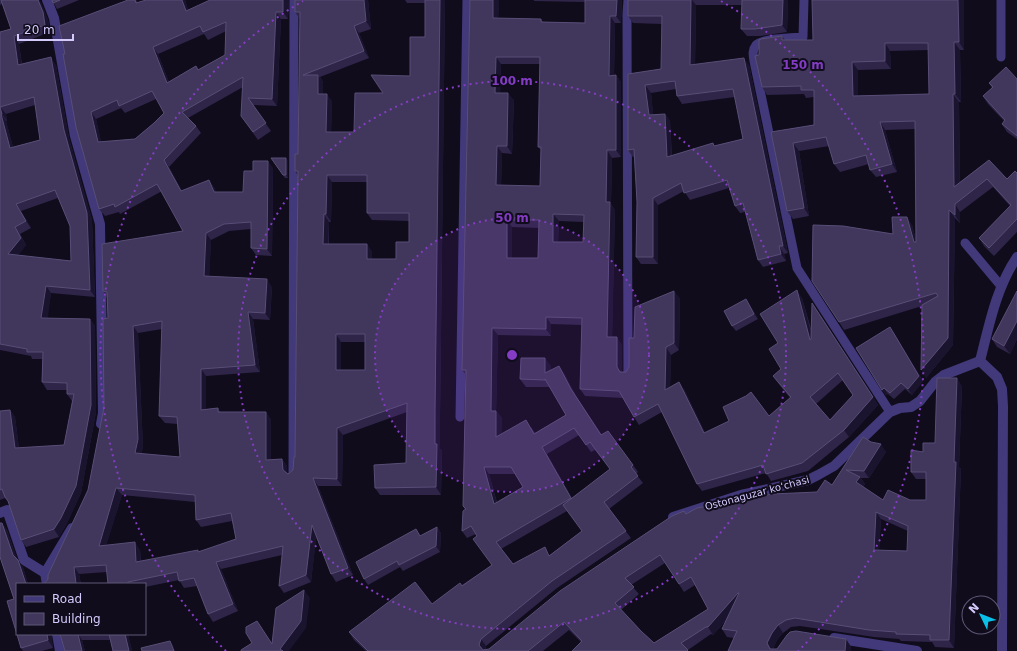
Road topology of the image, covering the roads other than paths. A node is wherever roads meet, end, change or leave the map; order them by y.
1 (47, 0) edge
2 (294, 0) edge
3 (467, 0) edge
4 (628, 0) edge
5 (804, 0) edge
6 (1001, 0) edge
7 (1001, 57) dead end
8 (965, 243) dead end
9 (1017, 257) edge
10 (1002, 286) junction
11 (980, 361) junction
12 (628, 374) edge
13 (890, 412) junction
14 (460, 417) dead end
15 (99, 436) edge
16 (293, 475) edge
17 (0, 513) edge
18 (75, 521) edge
19 (667, 521) edge
20 (45, 573) junction
21 (47, 583) edge
22 (57, 635) edge
23 (824, 636) edge
24 (60, 651) edge
25 (917, 651) edge
26 (1002, 651) edge

1 - 15 street
2 - 16 lane
3 - 14 lane
4 - 12 lane
5 - 13 lane
6 - 7 lane
8 - 10 lane
9 - 10 street
10 - 11 street
11 - 13 street, Ostonaguzar koʻchasi
11 - 26 street
13 - 19 street, Ostonaguzar koʻchasi
17 - 20 street
18 - 20 street
20 - 21 street
22 - 24 street
23 - 25 street

